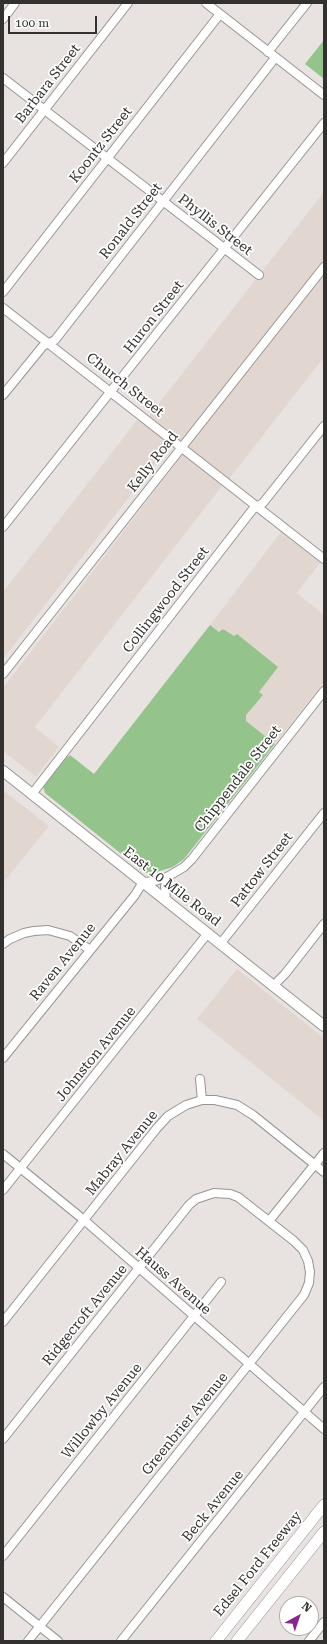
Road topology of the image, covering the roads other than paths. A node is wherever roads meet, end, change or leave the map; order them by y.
1 (15, 3) edge
2 (128, 3) edge
3 (206, 3) edge
4 (308, 3) edge
5 (220, 14) junction
6 (3, 19) edge
7 (268, 52) junction
8 (275, 58) junction
9 (3, 78) edge
10 (324, 95) edge
11 (44, 110) junction
12 (324, 123) edge
13 (107, 159) junction
14 (3, 162) edge
15 (163, 201) junction
16 (224, 250) junction
17 (324, 267) edge
18 (259, 275) dead end
19 (3, 292) edge
20 (3, 308) edge
21 (49, 343) junction
22 (112, 392) junction
23 (3, 396) edge
24 (324, 426) edge
25 (182, 446) junction
26 (258, 506) junction
27 (3, 527) edge
28 (323, 555) edge
29 (3, 674) edge
30 (324, 691) edge
31 (3, 771) edge
32 (32, 794) junction
33 (324, 813) edge
34 (167, 877) junction
35 (143, 882) junction
36 (166, 900) junction
37 (324, 924) edge
38 (208, 933) junction
39 (221, 943) junction
40 (3, 944) edge
41 (90, 950) junction
42 (274, 985) junction
43 (324, 1026) edge
44 (3, 1058) edge
45 (200, 1079) dead end
46 (202, 1100) junction
47 (324, 1153) edge
48 (3, 1154) edge
49 (315, 1164) junction
50 (21, 1168) junction
51 (324, 1172) edge
52 (3, 1190) edge
53 (84, 1220) junction
54 (269, 1221) junction
55 (139, 1269) junction
56 (221, 1282) dead end
57 (194, 1316) junction
58 (3, 1322) edge
59 (249, 1364) junction
60 (324, 1387) edge
61 (305, 1412) junction
62 (324, 1429) edge
63 (3, 1439) edge
64 (324, 1496) edge
65 (324, 1505) edge
66 (324, 1532) edge
67 (290, 1548) junction
68 (3, 1556) edge
69 (3, 1597) edge
70 (324, 1622) edge
71 (40, 1626) junction
72 (28, 1641) edge
73 (58, 1641) edge
74 (121, 1641) edge
75 (216, 1641) edge
76 (237, 1641) edge
77 (309, 1641) edge

1 - 6 street
2 - 11 street, Barbara Street
3 - 5 street
4 - 7 street
5 - 7 street
5 - 13 street, Koontz Street
7 - 8 street
8 - 10 street
8 - 15 street, Ronald Street
9 - 11 street, Phyllis Street
11 - 13 street, Phyllis Street
11 - 14 street, Barbara Street
12 - 16 street, Huron Street
13 - 15 street, Phyllis Street
13 - 19 street, Koontz Street
15 - 16 street, Phyllis Street
15 - 21 street, Ronald Street
16 - 18 street, Phyllis Street
16 - 22 street, Huron Street
17 - 25 street, Kelly Road
20 - 21 street, Church Street
21 - 22 street, Church Street
21 - 23 street, Ronald Street
22 - 25 street, Church Street
22 - 27 street, Huron Street
24 - 26 street, Collingwood Street
25 - 26 street, Church Street
25 - 29 street, Kelly Road
26 - 28 street, Church Street
26 - 32 street, Collingwood Street
30 - 34 street, Chippendale Street
31 - 32 main road, East 10 Mile Road
32 - 35 main road, East 10 Mile Road
33 - 39 street, Pattow Street
34 - 35 street, Chippendale Street
34 - 36 street
35 - 36 main road, East 10 Mile Road
35 - 41 street, Raven Avenue
36 - 38 main road, East 10 Mile Road
37 - 42 street
38 - 39 main road, East 10 Mile Road
38 - 50 street, Johnston Avenue
39 - 42 main road, East 10 Mile Road
40 - 41 street
41 - 44 street, Raven Avenue
42 - 43 main road, East 10 Mile Road
45 - 46 street
46 - 49 street, Mabray Avenue
46 - 53 street, Mabray Avenue
47 - 49 street
48 - 50 street, Hauss Avenue
49 - 51 street
49 - 54 street
50 - 52 street, Johnston Avenue
50 - 53 street, Hauss Avenue
53 - 55 street, Hauss Avenue
53 - 58 street, Mabray Avenue
54 - 55 street, Ridgecroft Avenue
54 - 59 street, Greenbrier Avenue
55 - 57 street, Hauss Avenue
55 - 63 street, Ridgecroft Avenue
56 - 57 street, Willowby Avenue
57 - 59 street, Hauss Avenue
57 - 68 street, Willowby Avenue
59 - 61 street, Hauss Avenue
59 - 71 street, Greenbrier Avenue
60 - 61 street, Beck Avenue
61 - 62 street, Hauss Avenue
61 - 74 street, Beck Avenue
64 - 67 highway
65 - 67 highway, Edsel Ford Freeway
66 - 76 highway
67 - 75 highway, Edsel Ford Freeway
69 - 71 street
70 - 77 street
71 - 72 street, Greenbrier Avenue
71 - 73 street

